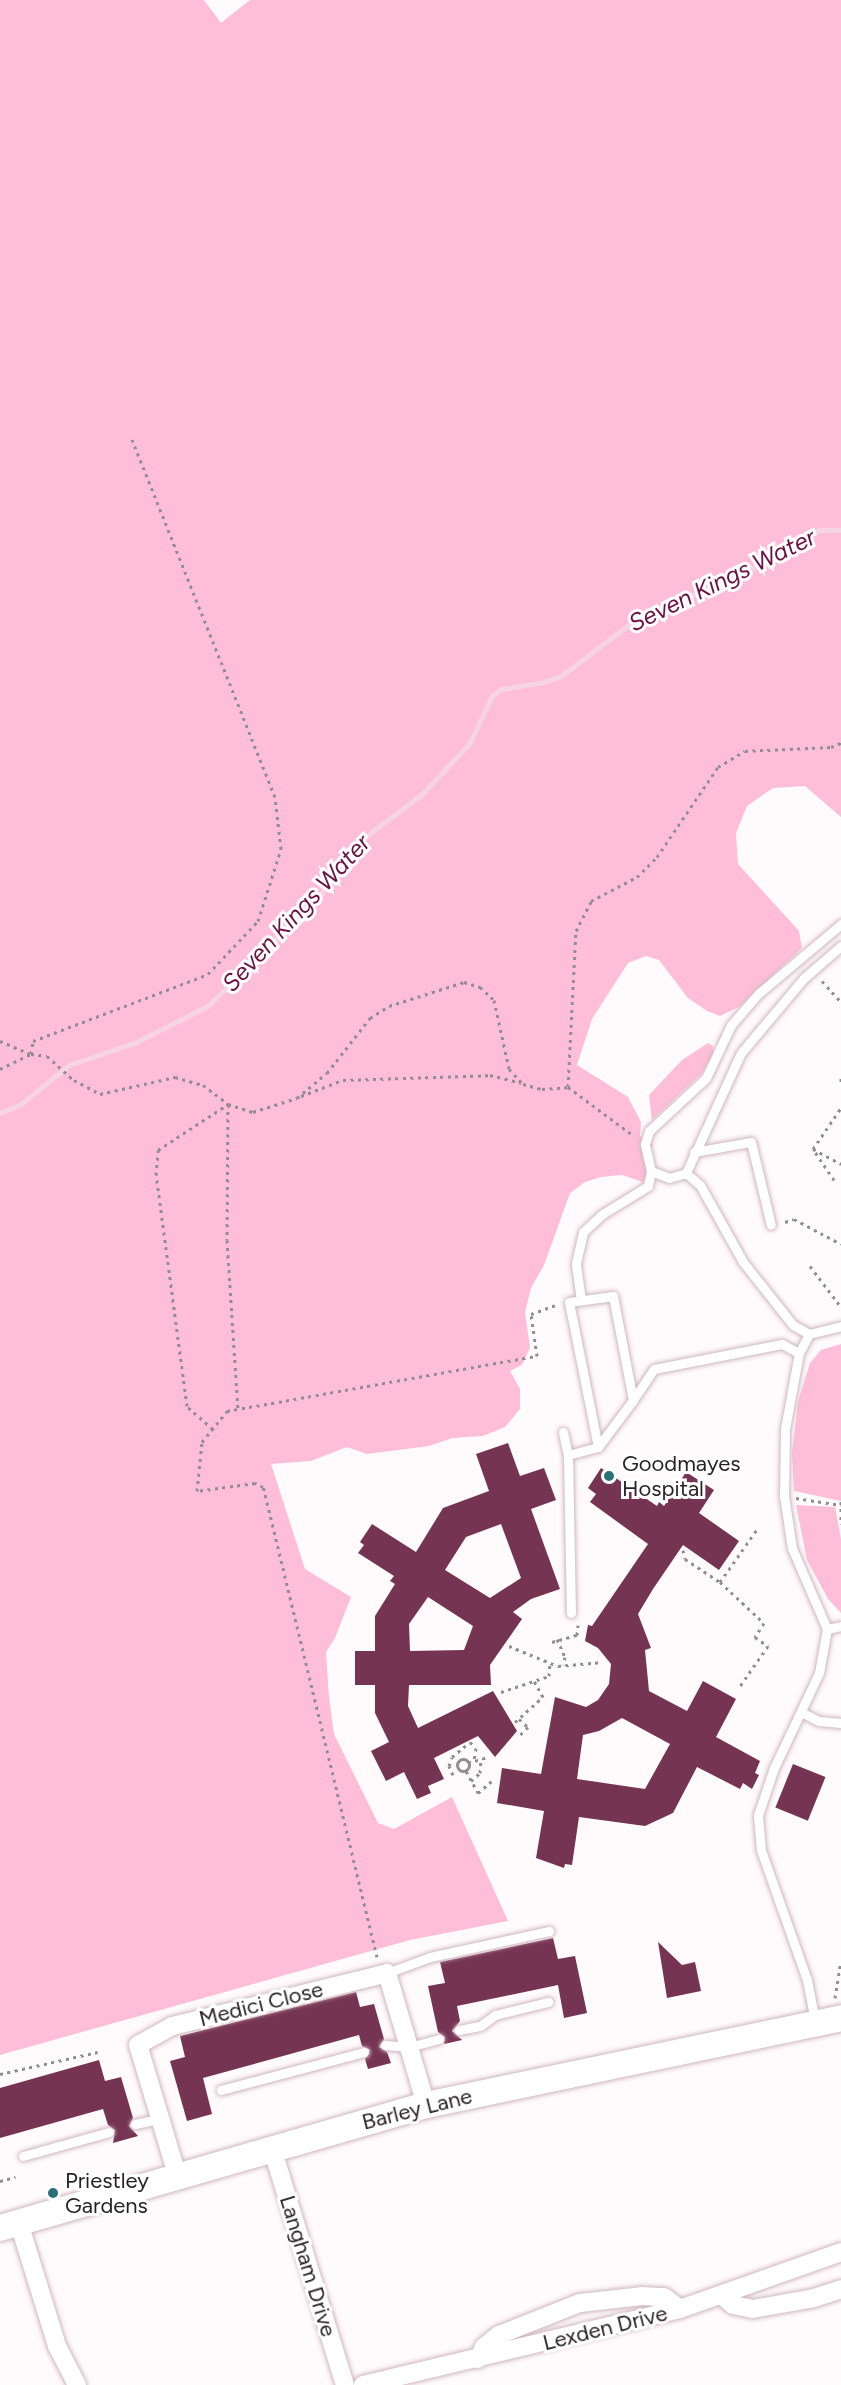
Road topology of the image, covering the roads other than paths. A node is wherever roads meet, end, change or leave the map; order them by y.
1 (841, 924) edge
2 (841, 946) edge
3 (694, 1152) junction
4 (651, 1171) junction
5 (686, 1173) junction
6 (771, 1225) road end
7 (581, 1300) junction
8 (841, 1326) edge
9 (809, 1334) junction
10 (799, 1353) junction
11 (633, 1400) junction
12 (563, 1432) dead end
13 (598, 1447) junction
14 (568, 1455) junction
15 (571, 1613) dead end
16 (841, 1626) edge
17 (826, 1629) junction
18 (803, 1713) junction
19 (841, 1724) edge
20 (549, 1931) dead end
21 (385, 1973) junction
22 (548, 2002) dead end
23 (838, 2009) edge
24 (816, 2023) junction
25 (459, 2030) dead end
26 (439, 2039) dead end
27 (385, 2045) dead end
28 (409, 2047) junction
29 (364, 2052) dead end
30 (221, 2090) dead end
31 (426, 2105) junction
32 (158, 2119) junction
33 (135, 2124) dead end
34 (109, 2132) dead end
35 (272, 2148) junction
36 (23, 2156) dead end
37 (178, 2178) junction
38 (9, 2225) edge
39 (841, 2252) edge
40 (841, 2289) edge
41 (723, 2296) junction
42 (680, 2309) junction
43 (478, 2359) junction
44 (77, 2385) edge
45 (345, 2385) edge
46 (363, 2385) edge

1 - 4 lane
2 - 3 lane
3 - 5 lane
3 - 6 lane
4 - 5 lane
4 - 7 lane
5 - 9 lane
7 - 11 lane
7 - 13 lane
8 - 9 lane
9 - 10 lane
10 - 11 lane
10 - 17 lane
11 - 13 lane
12 - 14 lane
13 - 14 lane
14 - 15 lane
16 - 17 lane
17 - 18 lane
18 - 19 lane
18 - 24 lane
20 - 21 lane
21 - 28 street
21 - 32 street, Medici Close
22 - 25 lane
23 - 24 main road, Barley Lane
24 - 31 main road, Barley Lane
26 - 28 lane
27 - 28 lane
28 - 31 street
29 - 30 lane
31 - 35 main road, Barley Lane
32 - 33 lane
32 - 37 street, Medici Close
34 - 36 lane
35 - 37 main road, Barley Lane
35 - 45 street, Langham Drive
37 - 38 main road, Barley Lane
38 - 44 street
39 - 41 street, Lexden Drive
40 - 41 street
41 - 42 street, Lexden Drive
42 - 43 street, Lexden Drive
42 - 43 street
43 - 46 street, Lexden Drive

